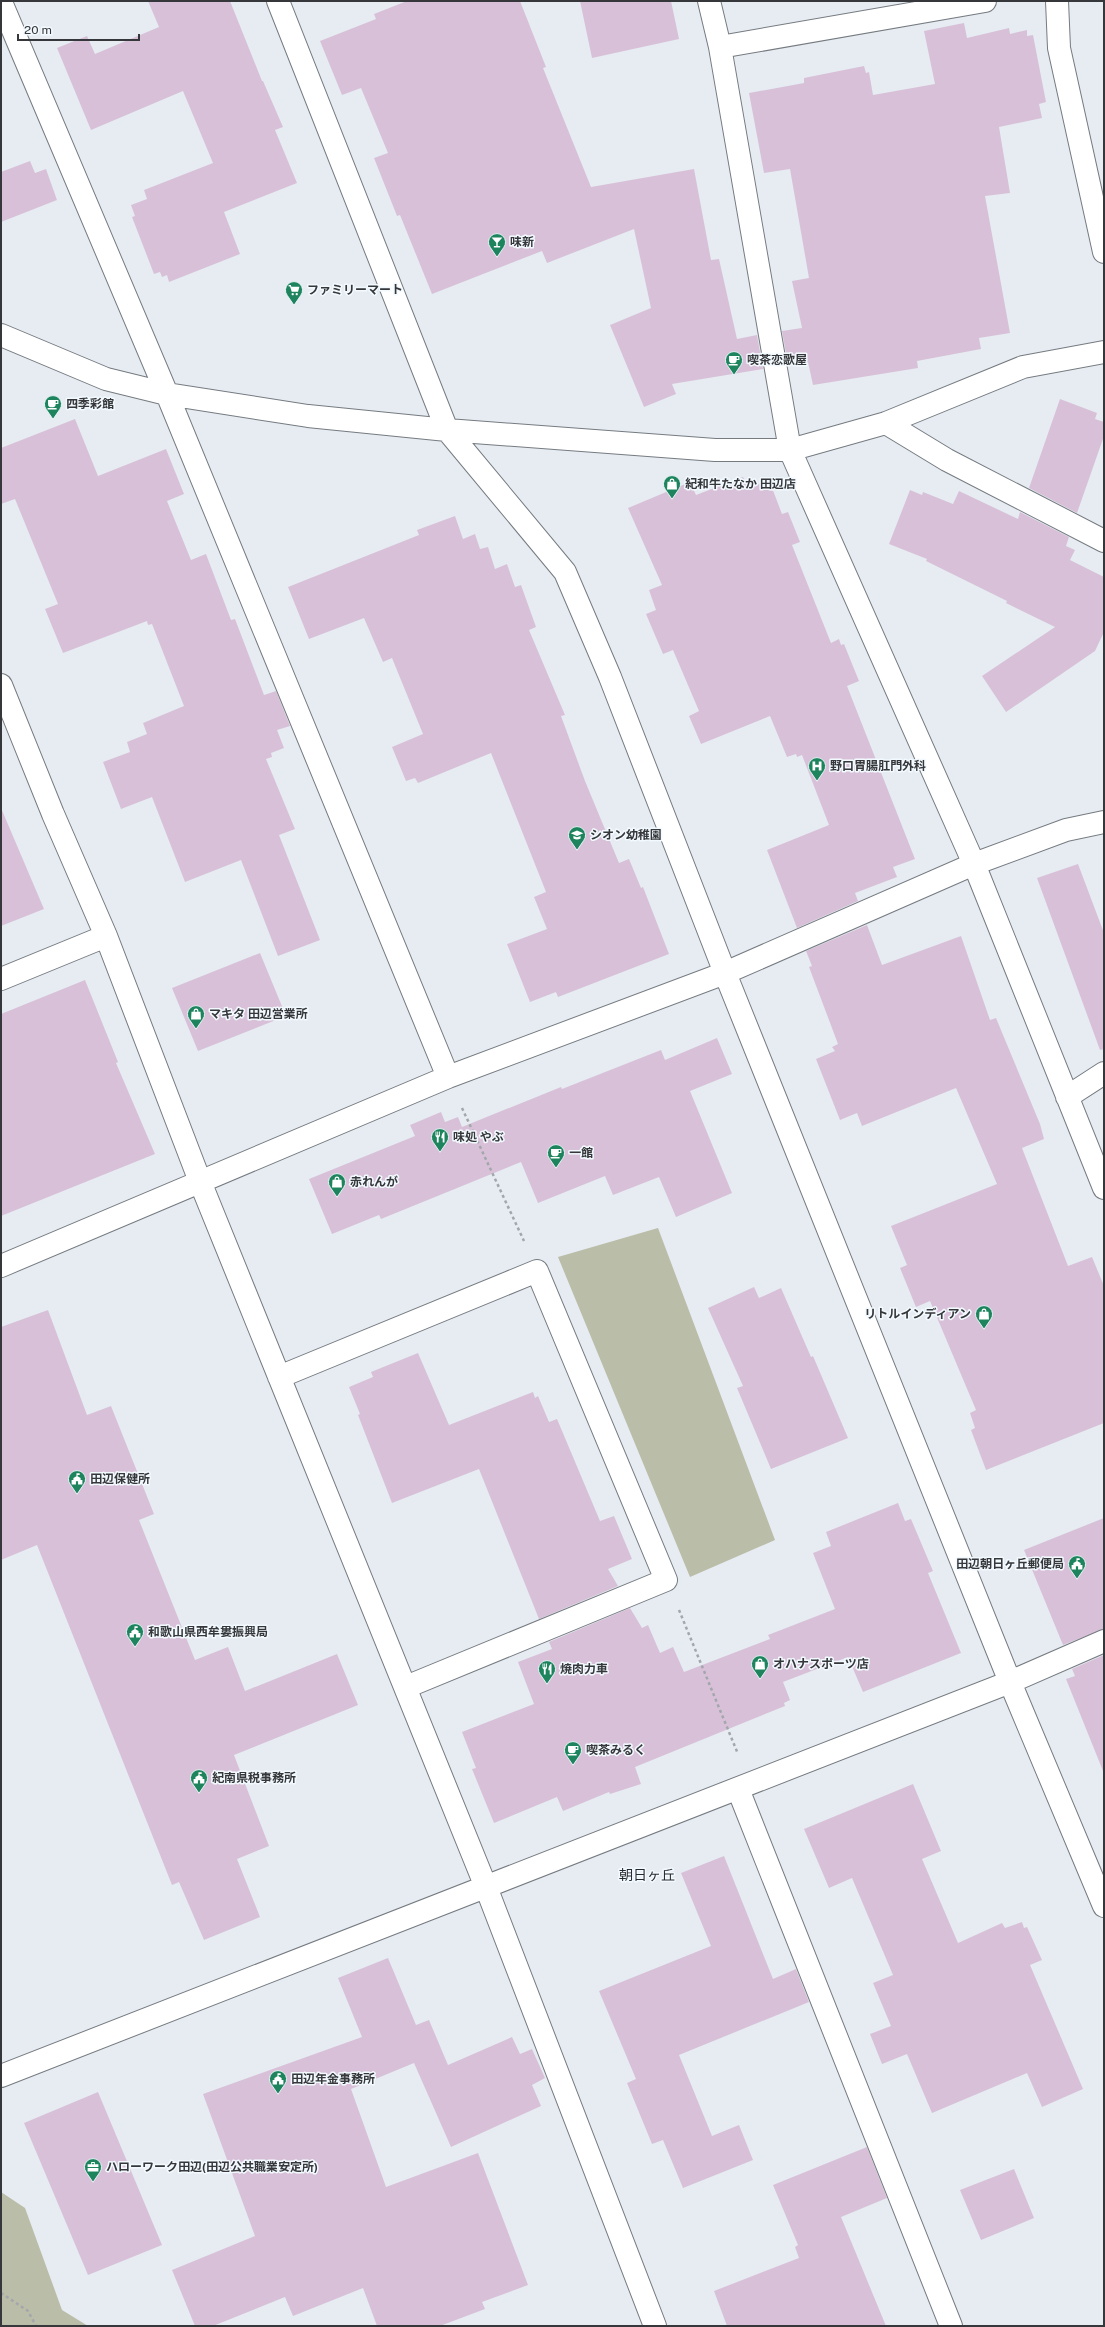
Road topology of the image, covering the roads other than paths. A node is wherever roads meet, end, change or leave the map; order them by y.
1 (278, 1) edge
2 (710, 1) edge
3 (985, 1) edge
4 (1058, 1) edge
5 (1, 2) edge
6 (720, 47) junction
7 (1104, 252) edge
8 (1, 335) edge
9 (1104, 352) edge
10 (167, 394) junction
11 (886, 422) junction
12 (447, 430) junction
13 (790, 450) junction
14 (1104, 540) edge
15 (1, 685) edge
16 (1104, 822) edge
17 (974, 864) junction
18 (106, 936) junction
19 (725, 973) junction
20 (1, 979) edge
21 (1104, 1073) edge
22 (448, 1077) junction
23 (1067, 1097) junction
24 (201, 1184) junction
25 (1104, 1188) edge
26 (1, 1266) edge
27 (279, 1378) junction
28 (1104, 1641) edge
29 (1010, 1682) junction
30 (406, 1687) junction
31 (744, 1786) junction
32 (486, 1887) junction
33 (1104, 1906) edge
34 (1, 2076) edge
35 (655, 2326) edge
36 (951, 2326) edge

1 - 12 street
2 - 6 street
3 - 6 street
4 - 7 street
5 - 10 street
6 - 13 street
8 - 10 street
9 - 11 street
10 - 12 street
10 - 22 street
11 - 13 street
11 - 14 street
12 - 13 street
12 - 19 street
13 - 17 street
15 - 18 street
16 - 17 street
17 - 19 street
17 - 23 street
18 - 20 street
18 - 24 street
19 - 22 street
19 - 29 street
21 - 23 street
22 - 24 street
23 - 25 street
24 - 26 street
24 - 27 street
27 - 30 street
27 - 30 street
28 - 29 street
29 - 31 street
29 - 33 street
30 - 32 street
31 - 32 street
31 - 36 street
32 - 34 street
32 - 35 street

